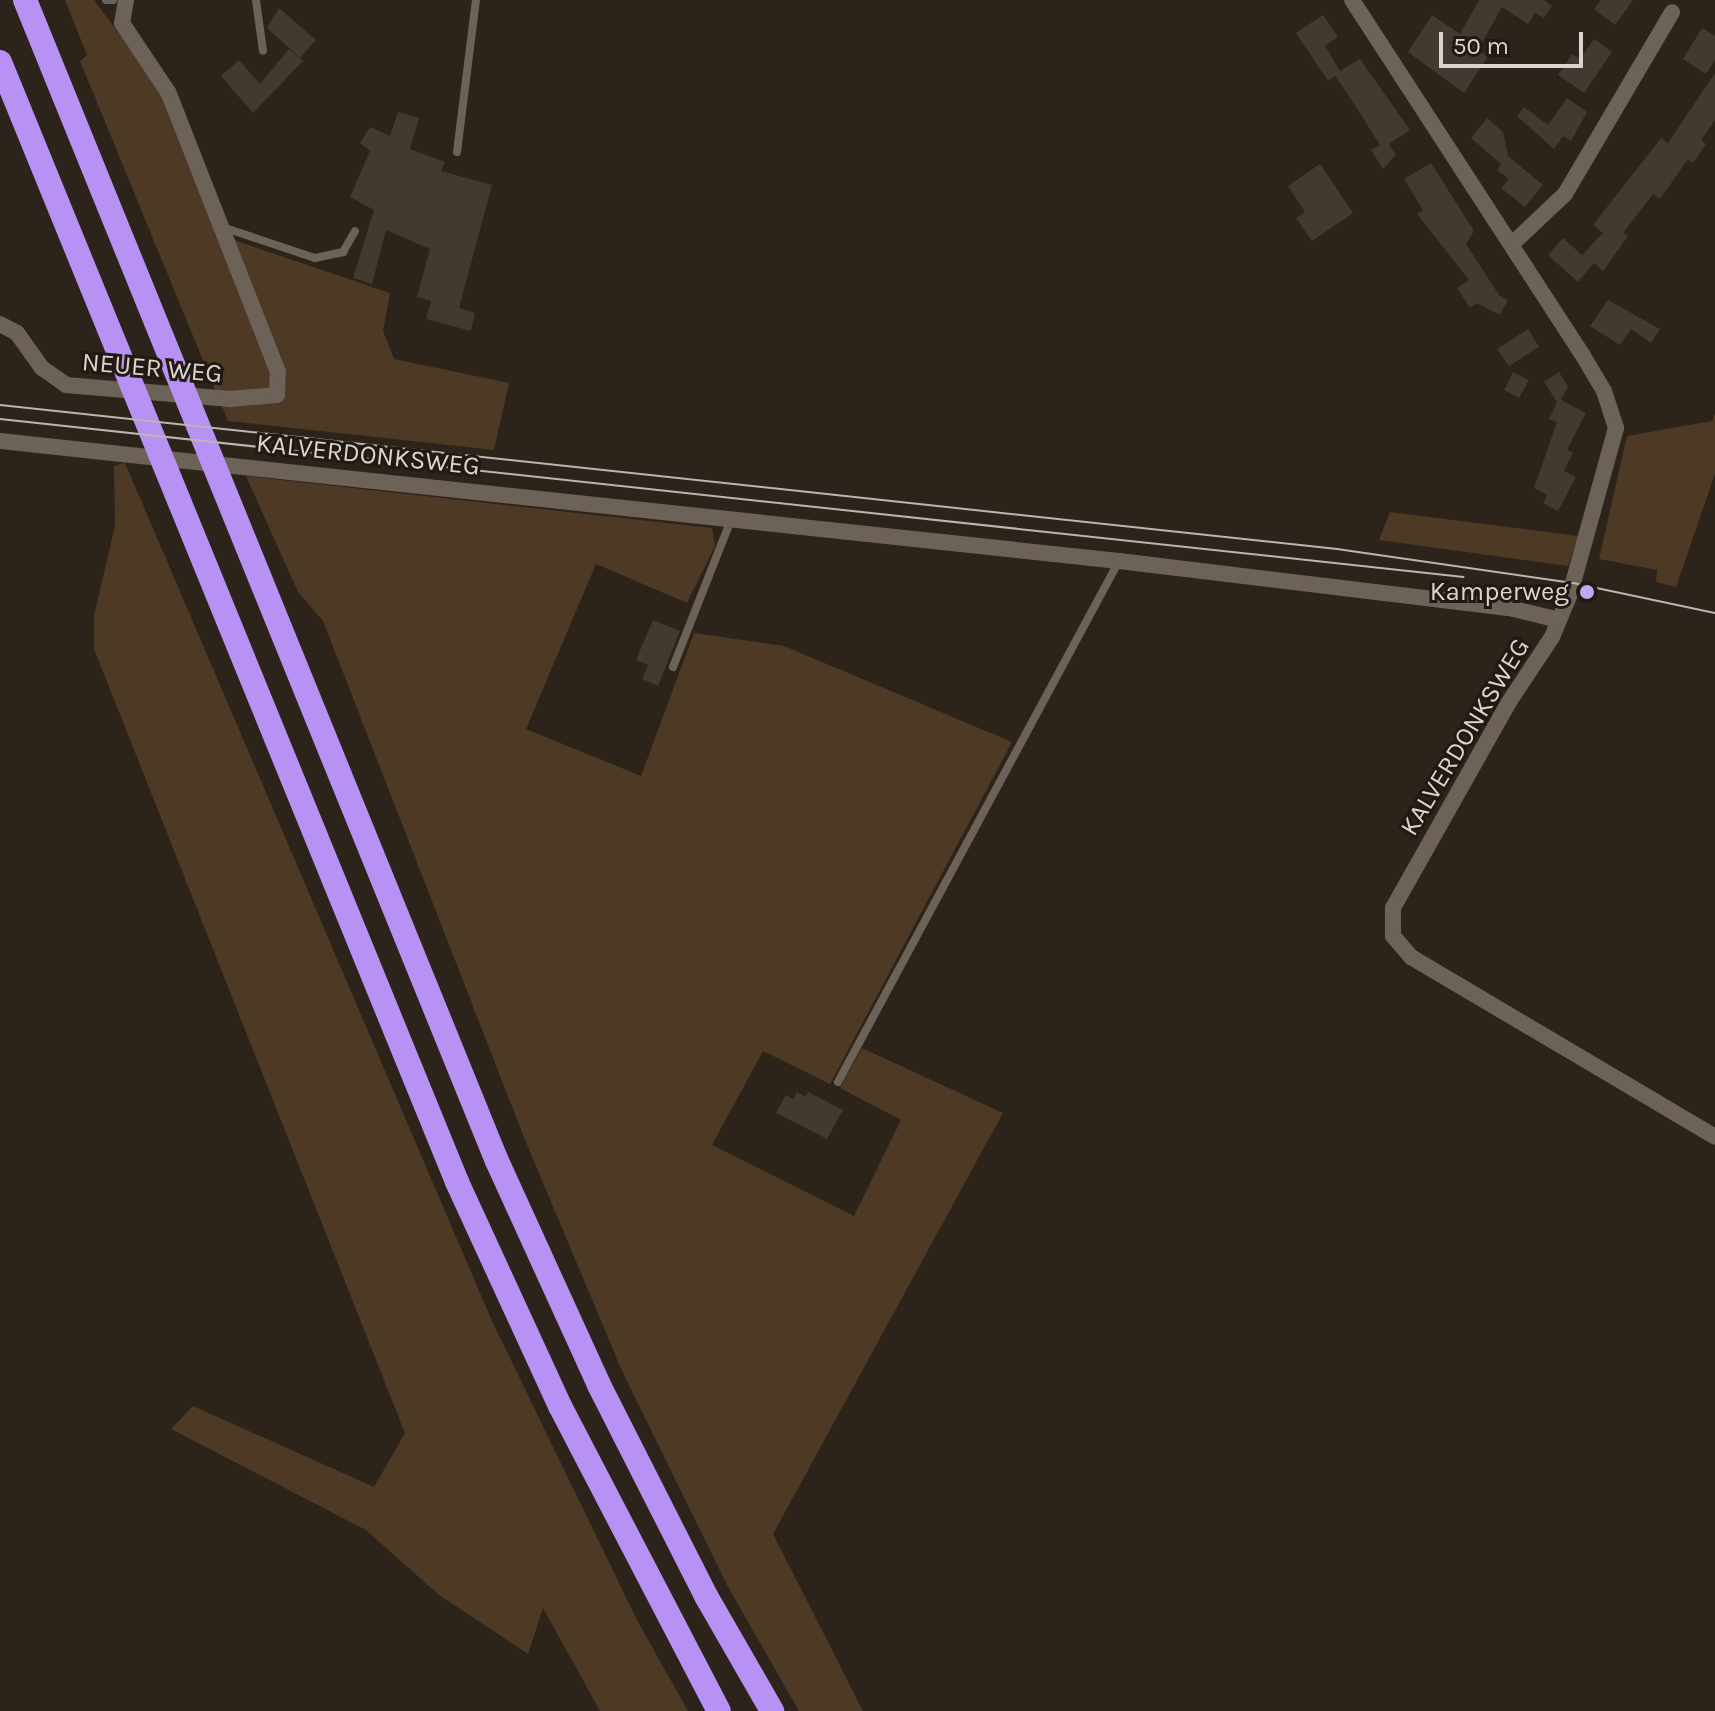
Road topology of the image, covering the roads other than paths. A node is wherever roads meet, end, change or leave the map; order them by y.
1 (25, 0) edge
2 (106, 0) edge
3 (113, 0) edge
4 (126, 0) edge
5 (256, 0) edge
6 (476, 0) edge
7 (1352, 0) edge
8 (1672, 12) dead end
9 (263, 51) dead end
10 (0, 62) edge
11 (457, 152) dead end
12 (221, 227) junction
13 (355, 231) dead end
14 (1512, 244) junction
15 (0, 324) edge
16 (0, 441) edge
17 (731, 520) junction
18 (1119, 561) junction
19 (1559, 620) junction
20 (673, 667) dead end
21 (838, 1082) dead end
22 (1715, 1137) edge
23 (719, 1711) edge
24 (772, 1711) edge

1 - 24 highway
2 - 3 lane
4 - 12 street
5 - 9 lane
6 - 11 lane
7 - 14 street
8 - 14 street
10 - 23 highway
12 - 13 lane
12 - 15 street, NEUER WEG
14 - 19 street
16 - 17 street, KALVERDONKSWEG
17 - 18 street, KALVERDONKSWEG
17 - 20 lane
18 - 19 street, KALVERDONKSWEG
18 - 21 lane
19 - 22 street, KALVERDONKSWEG

